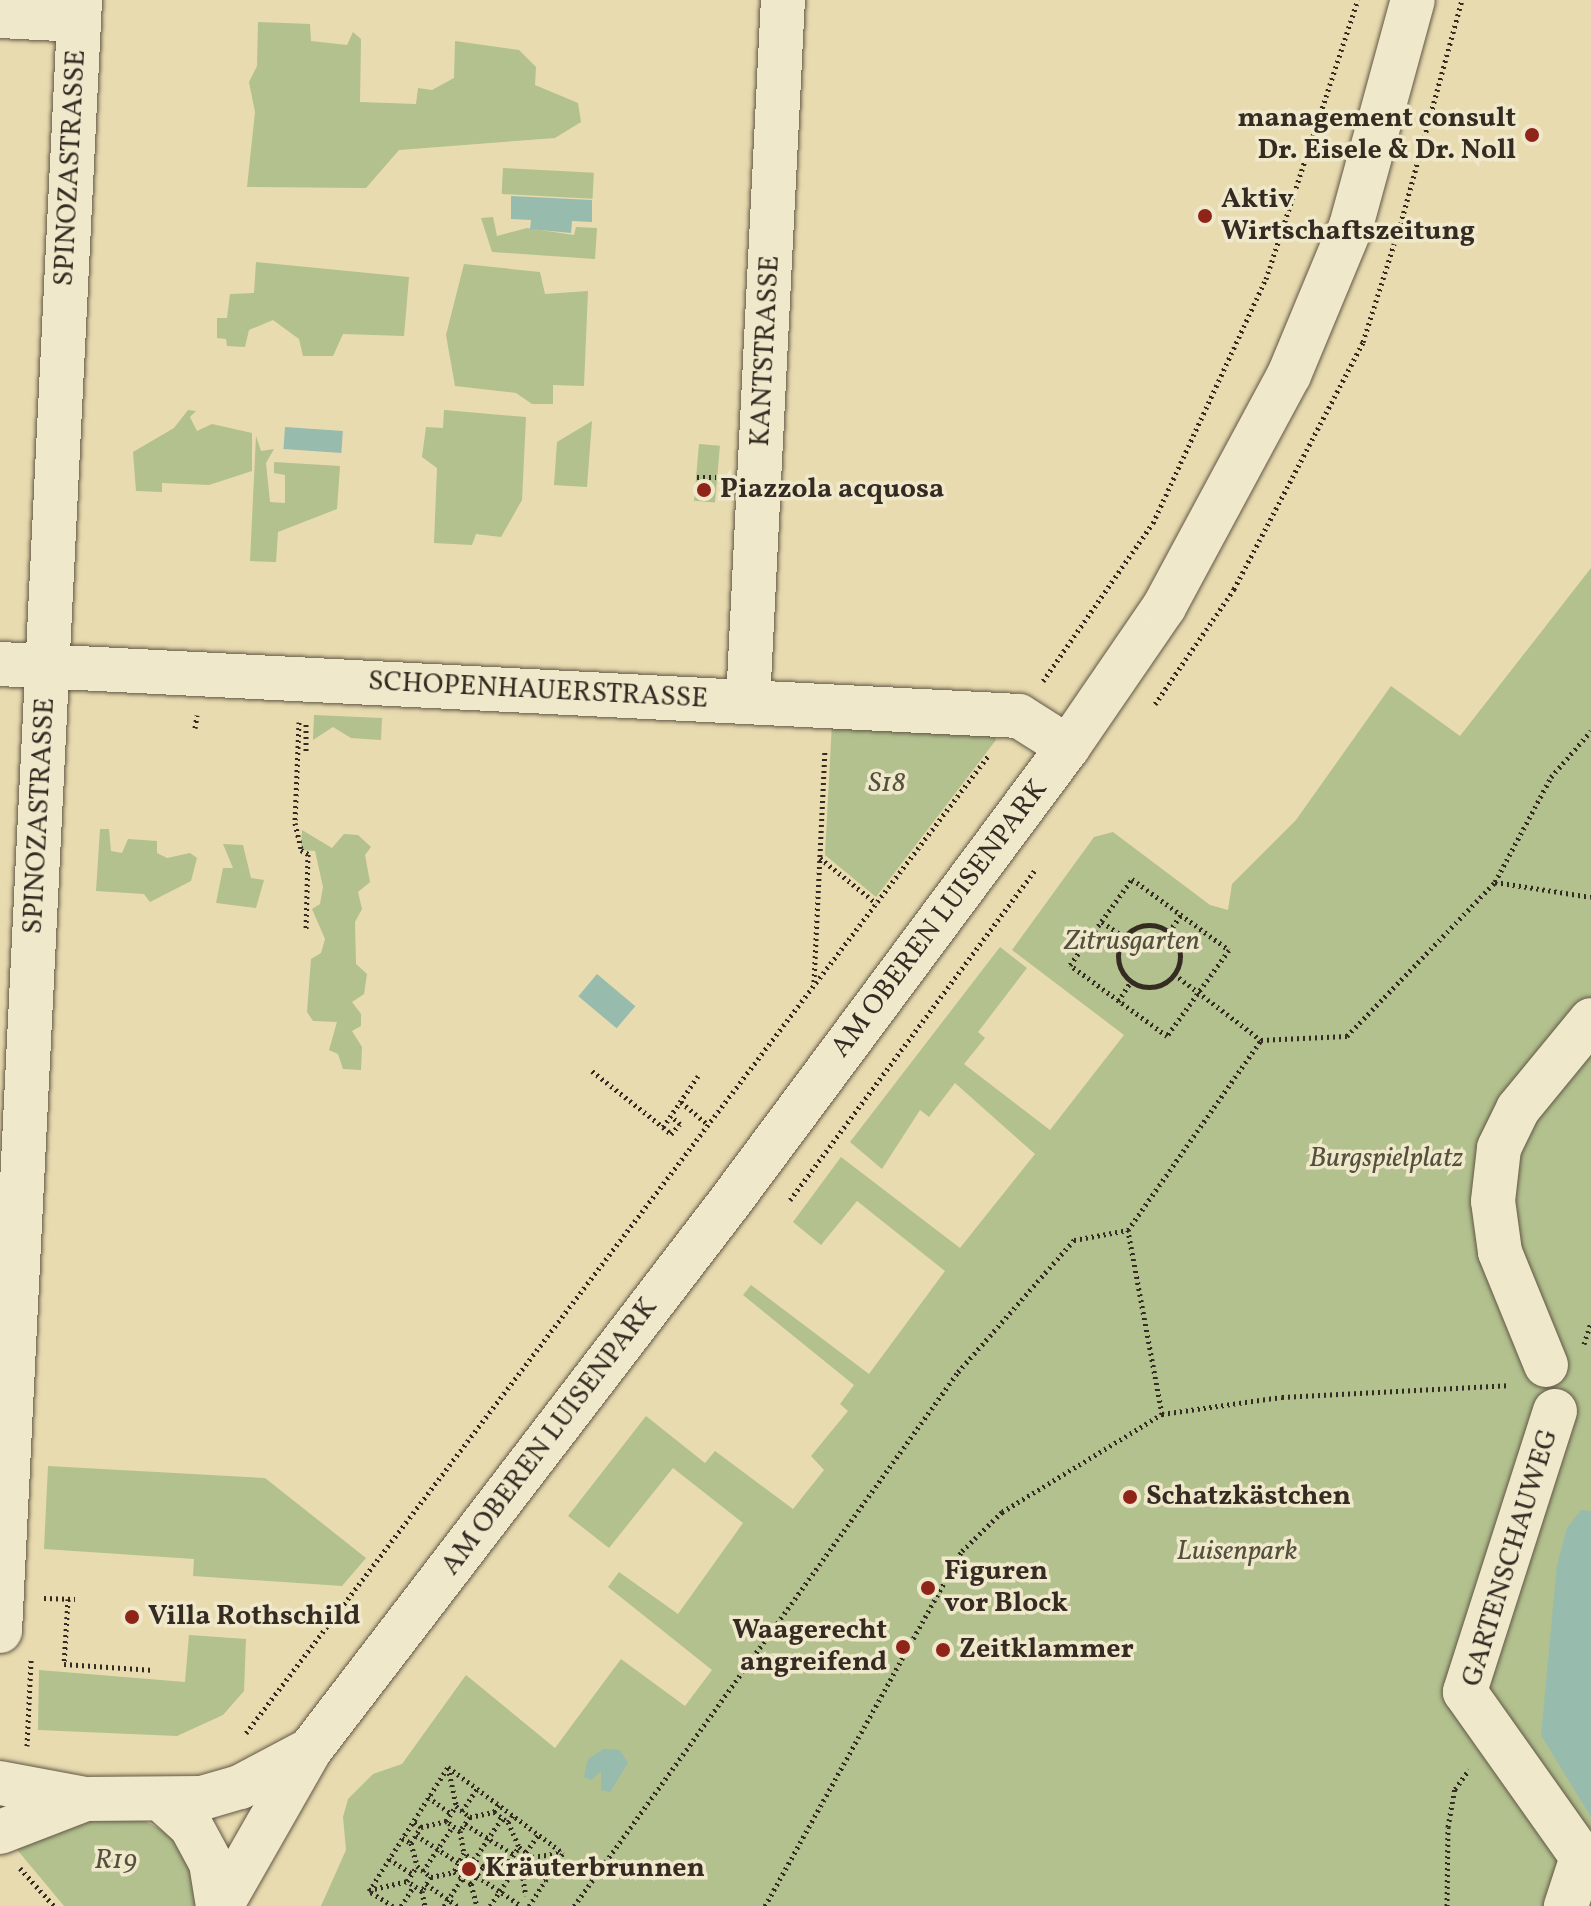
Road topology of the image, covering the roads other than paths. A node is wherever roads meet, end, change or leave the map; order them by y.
1 (783, 0) edge
2 (1413, 0) edge
3 (79, 10) edge
4 (0, 16) edge
5 (0, 664) edge
6 (47, 666) junction
7 (748, 702) junction
8 (1068, 747) junction
9 (1591, 1020) edge
10 (8, 1294) edge
11 (0, 1631) edge
12 (310, 1750) junction
13 (0, 1783) edge
14 (85, 1799) junction
15 (162, 1800) junction
16 (5, 1844) edge
17 (220, 1906) edge
18 (1566, 1906) edge

1 - 7 street, KANTSTRASSE
2 - 8 street, AM OBEREN LUISENPARK
3 - 4 street
3 - 6 street, SPINOZASTRASSE
5 - 6 street, SCHOPENHAUERSTRASSE
6 - 7 street, SCHOPENHAUERSTRASSE
6 - 10 street, SPINOZASTRASSE
7 - 8 street, SCHOPENHAUERSTRASSE
8 - 12 street, AM OBEREN LUISENPARK
9 - 18 street, GARTENSCHAUWEG
10 - 11 street, SPINOZASTRASSE
12 - 15 street, AM OBEREN LUISENPARK
12 - 17 street, AM OBEREN LUISENPARK
13 - 14 street, AM OBEREN LUISENPARK
14 - 15 street, AM OBEREN LUISENPARK
14 - 16 street, AM OBEREN LUISENPARK
15 - 17 street

